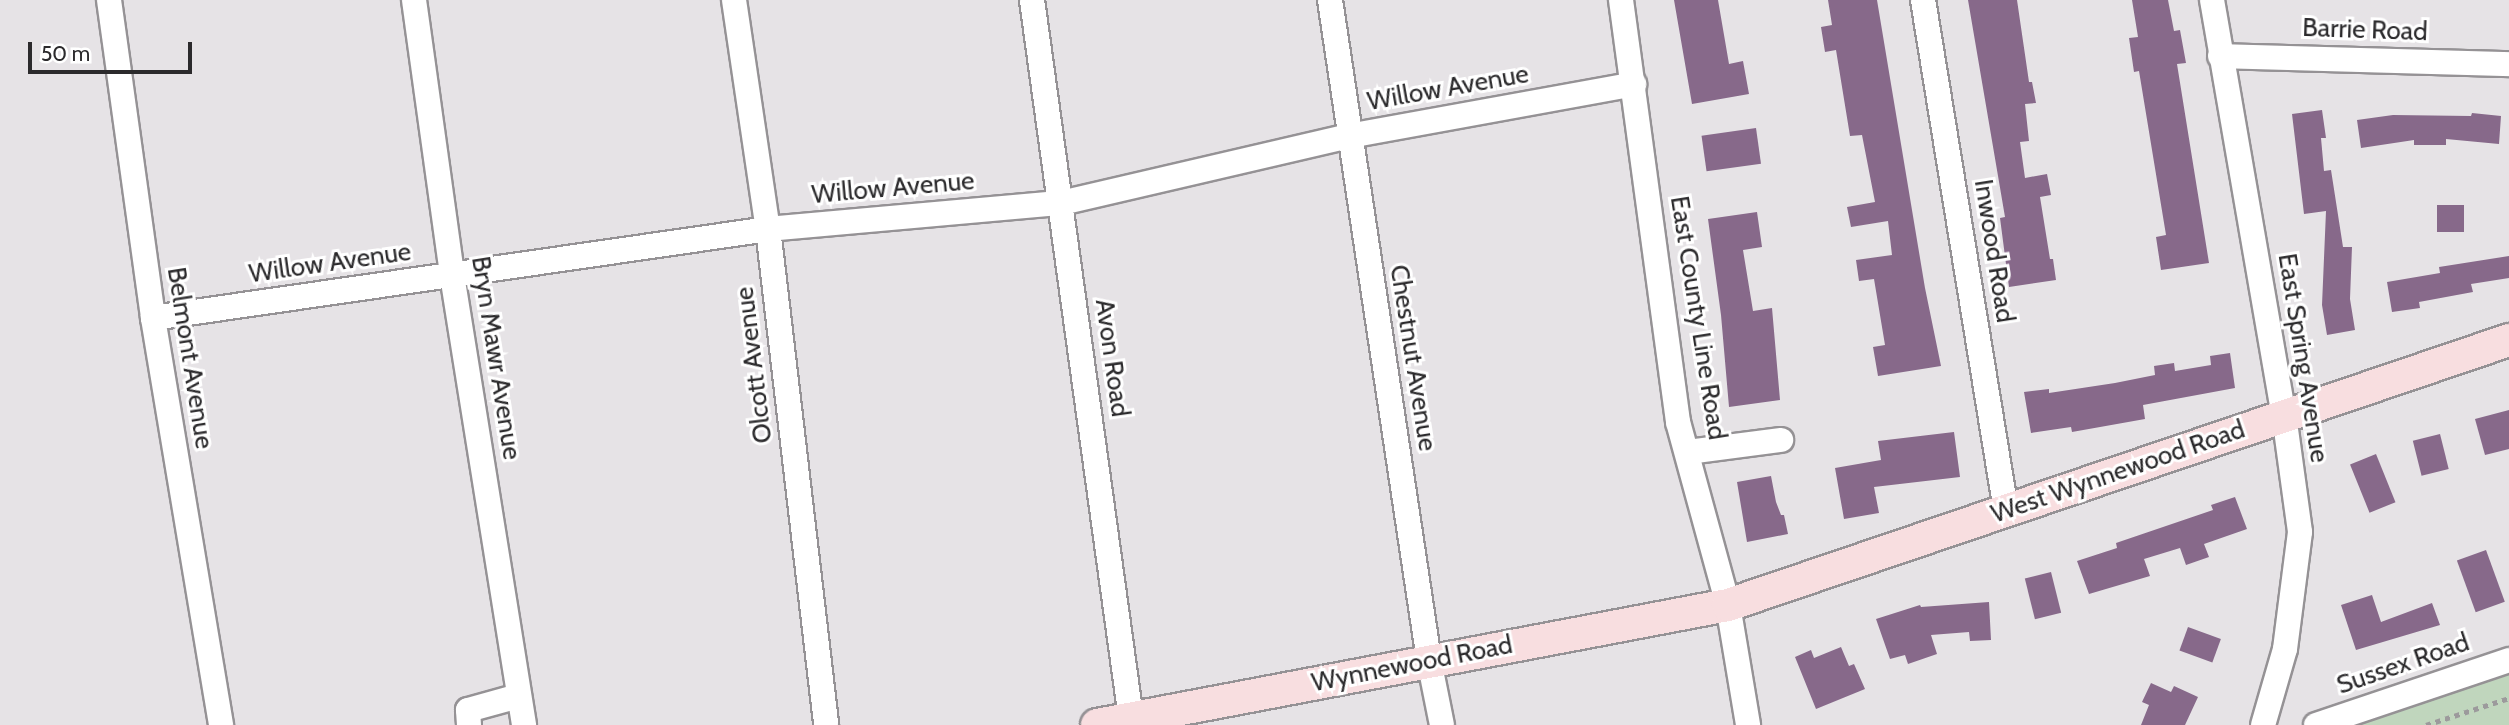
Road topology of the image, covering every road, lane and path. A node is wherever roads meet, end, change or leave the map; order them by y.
1 (109, 0) edge
2 (414, 0) edge
3 (734, 0) edge
4 (1032, 0) edge
5 (1330, 0) edge
6 (1621, 0) edge
7 (1923, 0) edge
8 (2212, 0) edge
9 (2220, 56) junction
10 (2509, 64) edge
11 (1634, 84) junction
12 (1349, 136) junction
13 (1061, 202) junction
14 (768, 229) junction
15 (452, 275) junction
16 (153, 318) junction
17 (2509, 340) edge
18 (2284, 415) junction
19 (1781, 440) dead end
20 (1688, 452) junction
21 (2006, 511) junction
22 (1728, 605) junction
23 (1429, 660) junction
24 (2509, 660) edge
25 (519, 696) junction
26 (2509, 698) edge
27 (1132, 722) edge
28 (221, 725) edge
29 (469, 725) edge
30 (524, 725) edge
31 (826, 725) edge
32 (1097, 725) edge
33 (1442, 725) edge
34 (1748, 725) edge
35 (2263, 725) edge
36 (2316, 725) edge
37 (2426, 725) edge

1 - 16 street, Belmont Avenue
2 - 15 street, Bryn Mawr Avenue
3 - 14 street, Olcott Avenue
4 - 13 street, Avon Road
5 - 12 street, Chestnut Avenue
6 - 11 street, East County Line Road
7 - 21 street, Inwood Road
8 - 9 street, East Spring Avenue
9 - 10 street, Barrie Road
9 - 18 street, East Spring Avenue
11 - 12 street, Willow Avenue
11 - 20 street, East County Line Road
12 - 13 street, Willow Avenue
12 - 23 street, Chestnut Avenue
13 - 14 street, Willow Avenue
13 - 27 street, Avon Road
14 - 15 street, Willow Avenue
14 - 31 street, Olcott Avenue
15 - 16 street, Willow Avenue
15 - 25 street, Bryn Mawr Avenue
16 - 28 street, Belmont Avenue
17 - 18 main road, West Wynnewood Road
18 - 21 main road, West Wynnewood Road
18 - 35 street, East Spring Avenue
19 - 20 street
20 - 22 street, East County Line Road
21 - 22 main road, West Wynnewood Road
22 - 23 main road, Wynnewood Road
22 - 34 street, East County Line Road
23 - 27 main road, Wynnewood Road
23 - 33 street, Chestnut Avenue
24 - 36 street, Sussex Road
25 - 29 street
25 - 30 street, Bryn Mawr Avenue
26 - 37 path
27 - 32 main road, Wynnewood Road

